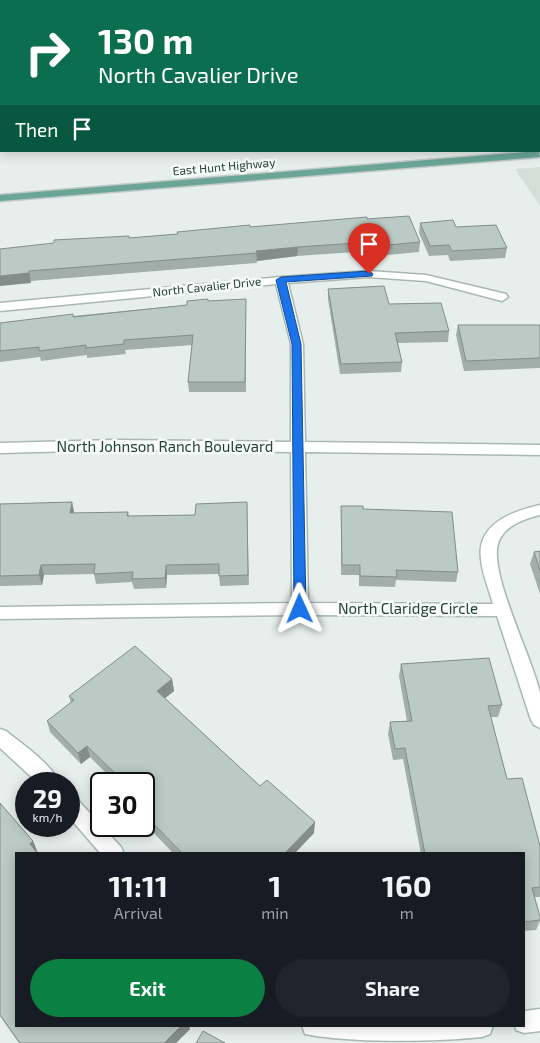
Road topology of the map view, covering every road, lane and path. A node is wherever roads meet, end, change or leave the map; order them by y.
1 (540, 154) edge
2 (0, 198) edge
3 (281, 280) junction
4 (502, 297) dead end
5 (0, 307) edge
6 (297, 446) junction
7 (0, 448) edge
8 (540, 450) edge
9 (540, 510) edge
10 (300, 609) junction
11 (503, 610) junction
12 (0, 614) edge
13 (540, 720) edge
14 (0, 737) edge
15 (40, 772) edge
16 (80, 816) edge
17 (112, 852) edge
18 (540, 1020) edge
19 (525, 1022) edge
20 (320, 1027) edge
21 (473, 1027) edge

1 - 2 main road, East Hunt Highway
3 - 4 street, North Cavalier Drive
3 - 5 street, North Cavalier Drive
3 - 6 street
6 - 7 street, North Johnson Ranch Boulevard
6 - 8 street, North Johnson Ranch Boulevard
6 - 10 street
9 - 11 street, North Claridge Circle
10 - 11 street, North Claridge Circle
10 - 12 street, North Claridge Circle
11 - 13 street
14 - 15 street
16 - 17 street
18 - 19 street
20 - 21 street

